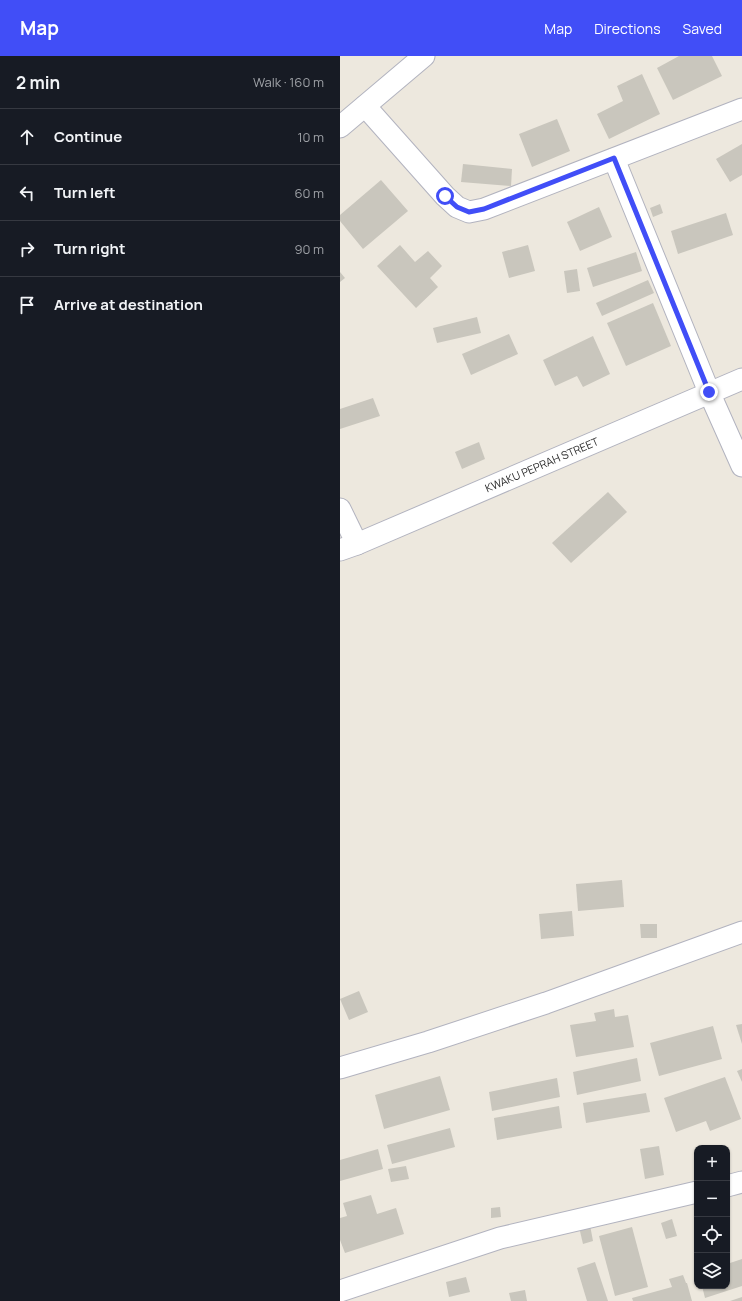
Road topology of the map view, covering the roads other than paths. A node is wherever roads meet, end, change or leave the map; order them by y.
1 (424, 56) edge
2 (365, 106) junction
3 (742, 109) edge
4 (340, 127) edge
5 (614, 158) junction
6 (742, 379) edge
7 (709, 392) junction
8 (742, 466) edge
9 (340, 509) edge
10 (349, 547) edge
11 (742, 932) edge
12 (340, 1068) edge
13 (742, 1182) edge
14 (730, 1185) edge
15 (694, 1193) edge
16 (340, 1291) edge

1 - 2 street
2 - 4 street
2 - 5 street
3 - 5 street
5 - 7 street
6 - 7 street, KWAKU PEPRAH STREET
7 - 8 street
7 - 10 street, KWAKU PEPRAH STREET
9 - 10 street
11 - 12 street
13 - 14 street
15 - 16 street

